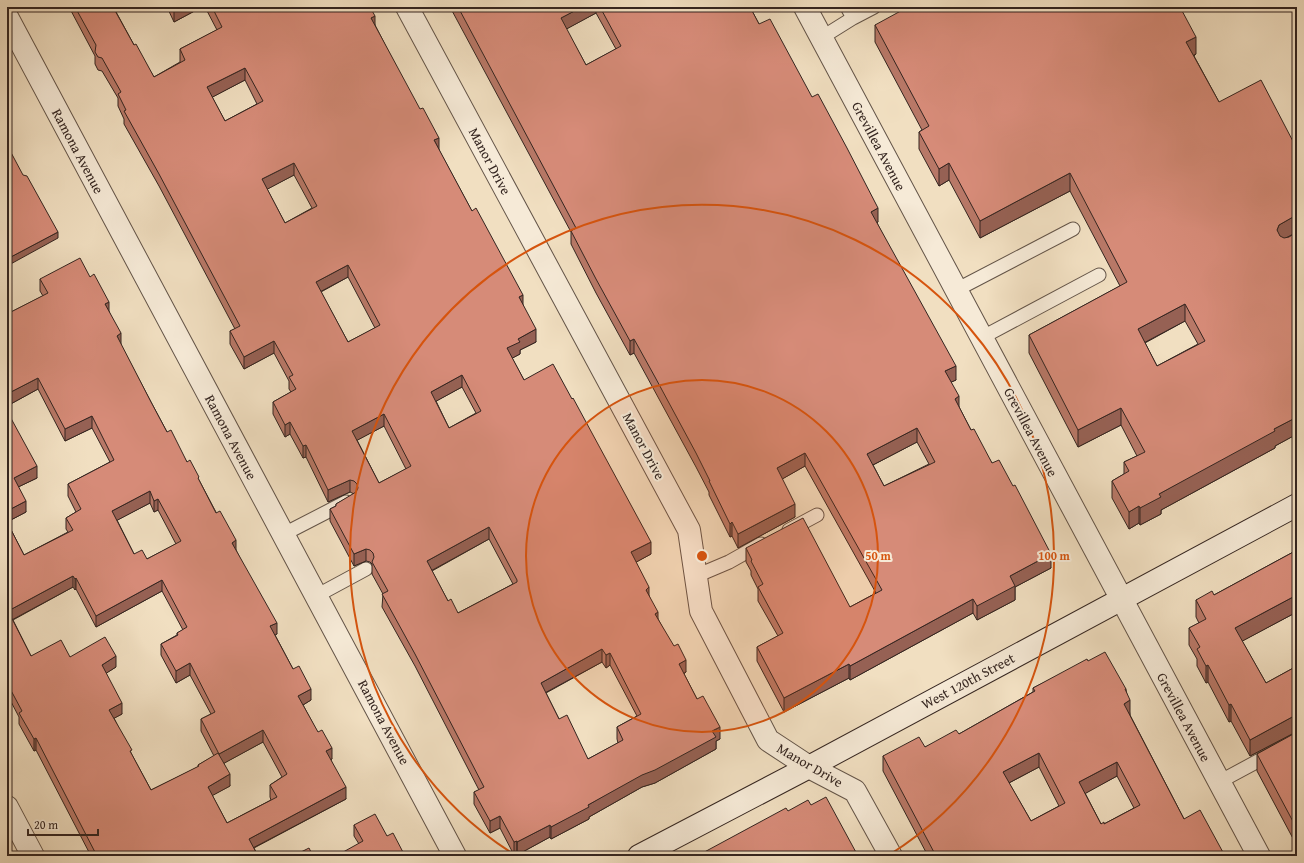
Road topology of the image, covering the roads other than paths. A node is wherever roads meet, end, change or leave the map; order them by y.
1 (407, 7) edge
2 (804, 7) edge
3 (874, 7) edge
4 (850, 13) edge
5 (7, 17) edge
6 (821, 38) junction
7 (1073, 229) dead end
8 (1099, 275) dead end
9 (956, 290) junction
10 (981, 338) junction
11 (350, 500) edge
12 (1297, 505) edge
13 (817, 515) dead end
14 (284, 534) junction
15 (366, 569) edge
16 (696, 576) junction
17 (316, 596) junction
18 (1121, 600) junction
19 (1297, 740) edge
20 (809, 767) junction
21 (1219, 782) junction
22 (7, 807) edge
23 (33, 856) edge
24 (455, 856) edge
25 (639, 856) edge
26 (891, 856) edge
27 (1259, 856) edge

1 - 16 street, Manor Drive
2 - 6 street, Grevillea Avenue
3 - 4 lane
4 - 6 lane
5 - 14 street, Ramona Avenue
6 - 9 street, Grevillea Avenue
7 - 9 lane
8 - 10 lane
9 - 10 street, Grevillea Avenue
10 - 18 street, Grevillea Avenue
11 - 14 lane
12 - 18 street, West 120th Street
13 - 16 lane
14 - 17 street, Ramona Avenue
15 - 17 lane
16 - 20 street, Manor Drive
17 - 24 street, Ramona Avenue
18 - 20 street, West 120th Street
18 - 21 street, Grevillea Avenue
19 - 21 lane
20 - 25 street, West 120th Street
20 - 26 street, Manor Drive
21 - 27 street, Grevillea Avenue
22 - 23 street

